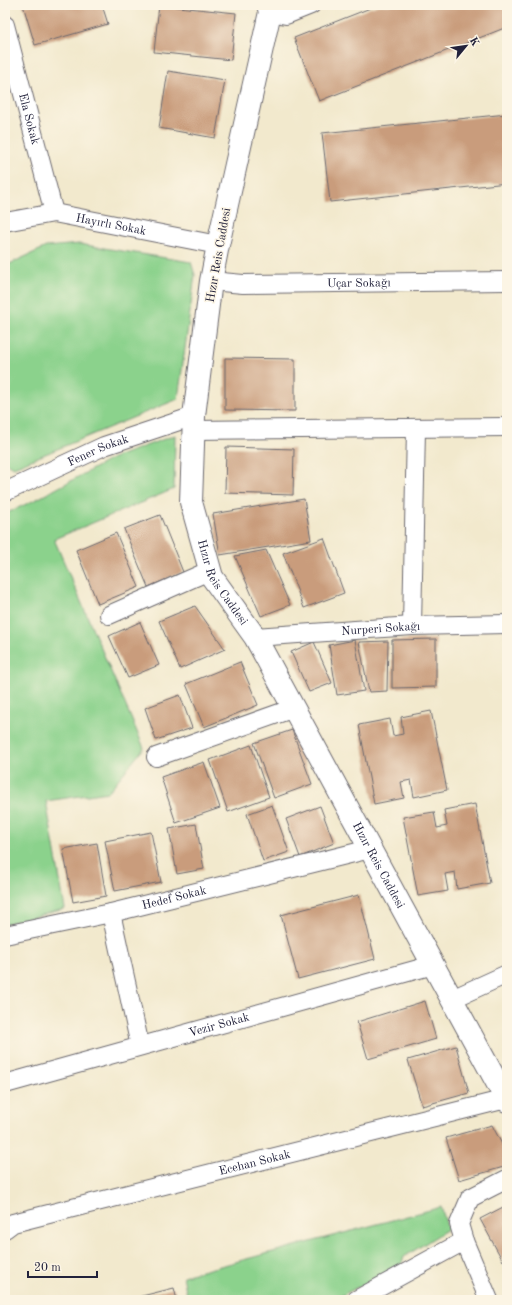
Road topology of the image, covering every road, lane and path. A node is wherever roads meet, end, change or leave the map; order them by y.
1 (311, 5) edge
2 (269, 8) edge
3 (5, 25) edge
4 (54, 213) junction
5 (5, 222) edge
6 (218, 245) junction
7 (211, 281) junction
8 (507, 281) edge
9 (194, 423) junction
10 (507, 427) edge
11 (416, 429) junction
12 (5, 492) edge
13 (210, 570) junction
14 (109, 615) dead end
15 (507, 624) edge
16 (412, 626) junction
17 (255, 637) junction
18 (294, 708) junction
19 (156, 757) dead end
20 (370, 850) junction
21 (111, 913) junction
22 (5, 935) edge
23 (433, 965) junction
24 (507, 974) edge
25 (452, 999) junction
26 (140, 1046) junction
27 (5, 1084) edge
28 (507, 1100) edge
29 (507, 1179) edge
30 (5, 1229) edge
31 (464, 1241) junction
32 (356, 1300) edge
33 (489, 1300) edge

1 - 2 street
2 - 6 street, Hızır Reis Caddesi
3 - 4 street, Ela Sokak
4 - 5 street, Hayırlı Sokak
4 - 6 street, Hayırlı Sokak
6 - 7 street, Hızır Reis Caddesi
7 - 8 street, Uçar Sokağı
7 - 9 street, Hızır Reis Caddesi
9 - 11 street, Fener Sokak
9 - 12 street, Fener Sokak
9 - 13 street, Hızır Reis Caddesi
10 - 11 street, Fener Sokak
11 - 16 street
13 - 14 street
13 - 17 street, Hızır Reis Caddesi
15 - 16 street, Nurperi Sokağı
16 - 17 street, Nurperi Sokağı
17 - 18 street, Hızır Reis Caddesi
18 - 19 street
18 - 20 street, Hızır Reis Caddesi
20 - 21 street, Hedef Sokak
20 - 23 street, Hızır Reis Caddesi
21 - 22 street, Hedef Sokak
21 - 26 street
23 - 25 street, Hızır Reis Caddesi
23 - 26 street, Vezir Sokak
24 - 25 street
25 - 28 street, Hızır Reis Caddesi
26 - 27 street, Vezir Sokak
28 - 30 street, Ecehan Sokak
29 - 31 street
31 - 32 street
31 - 33 street

